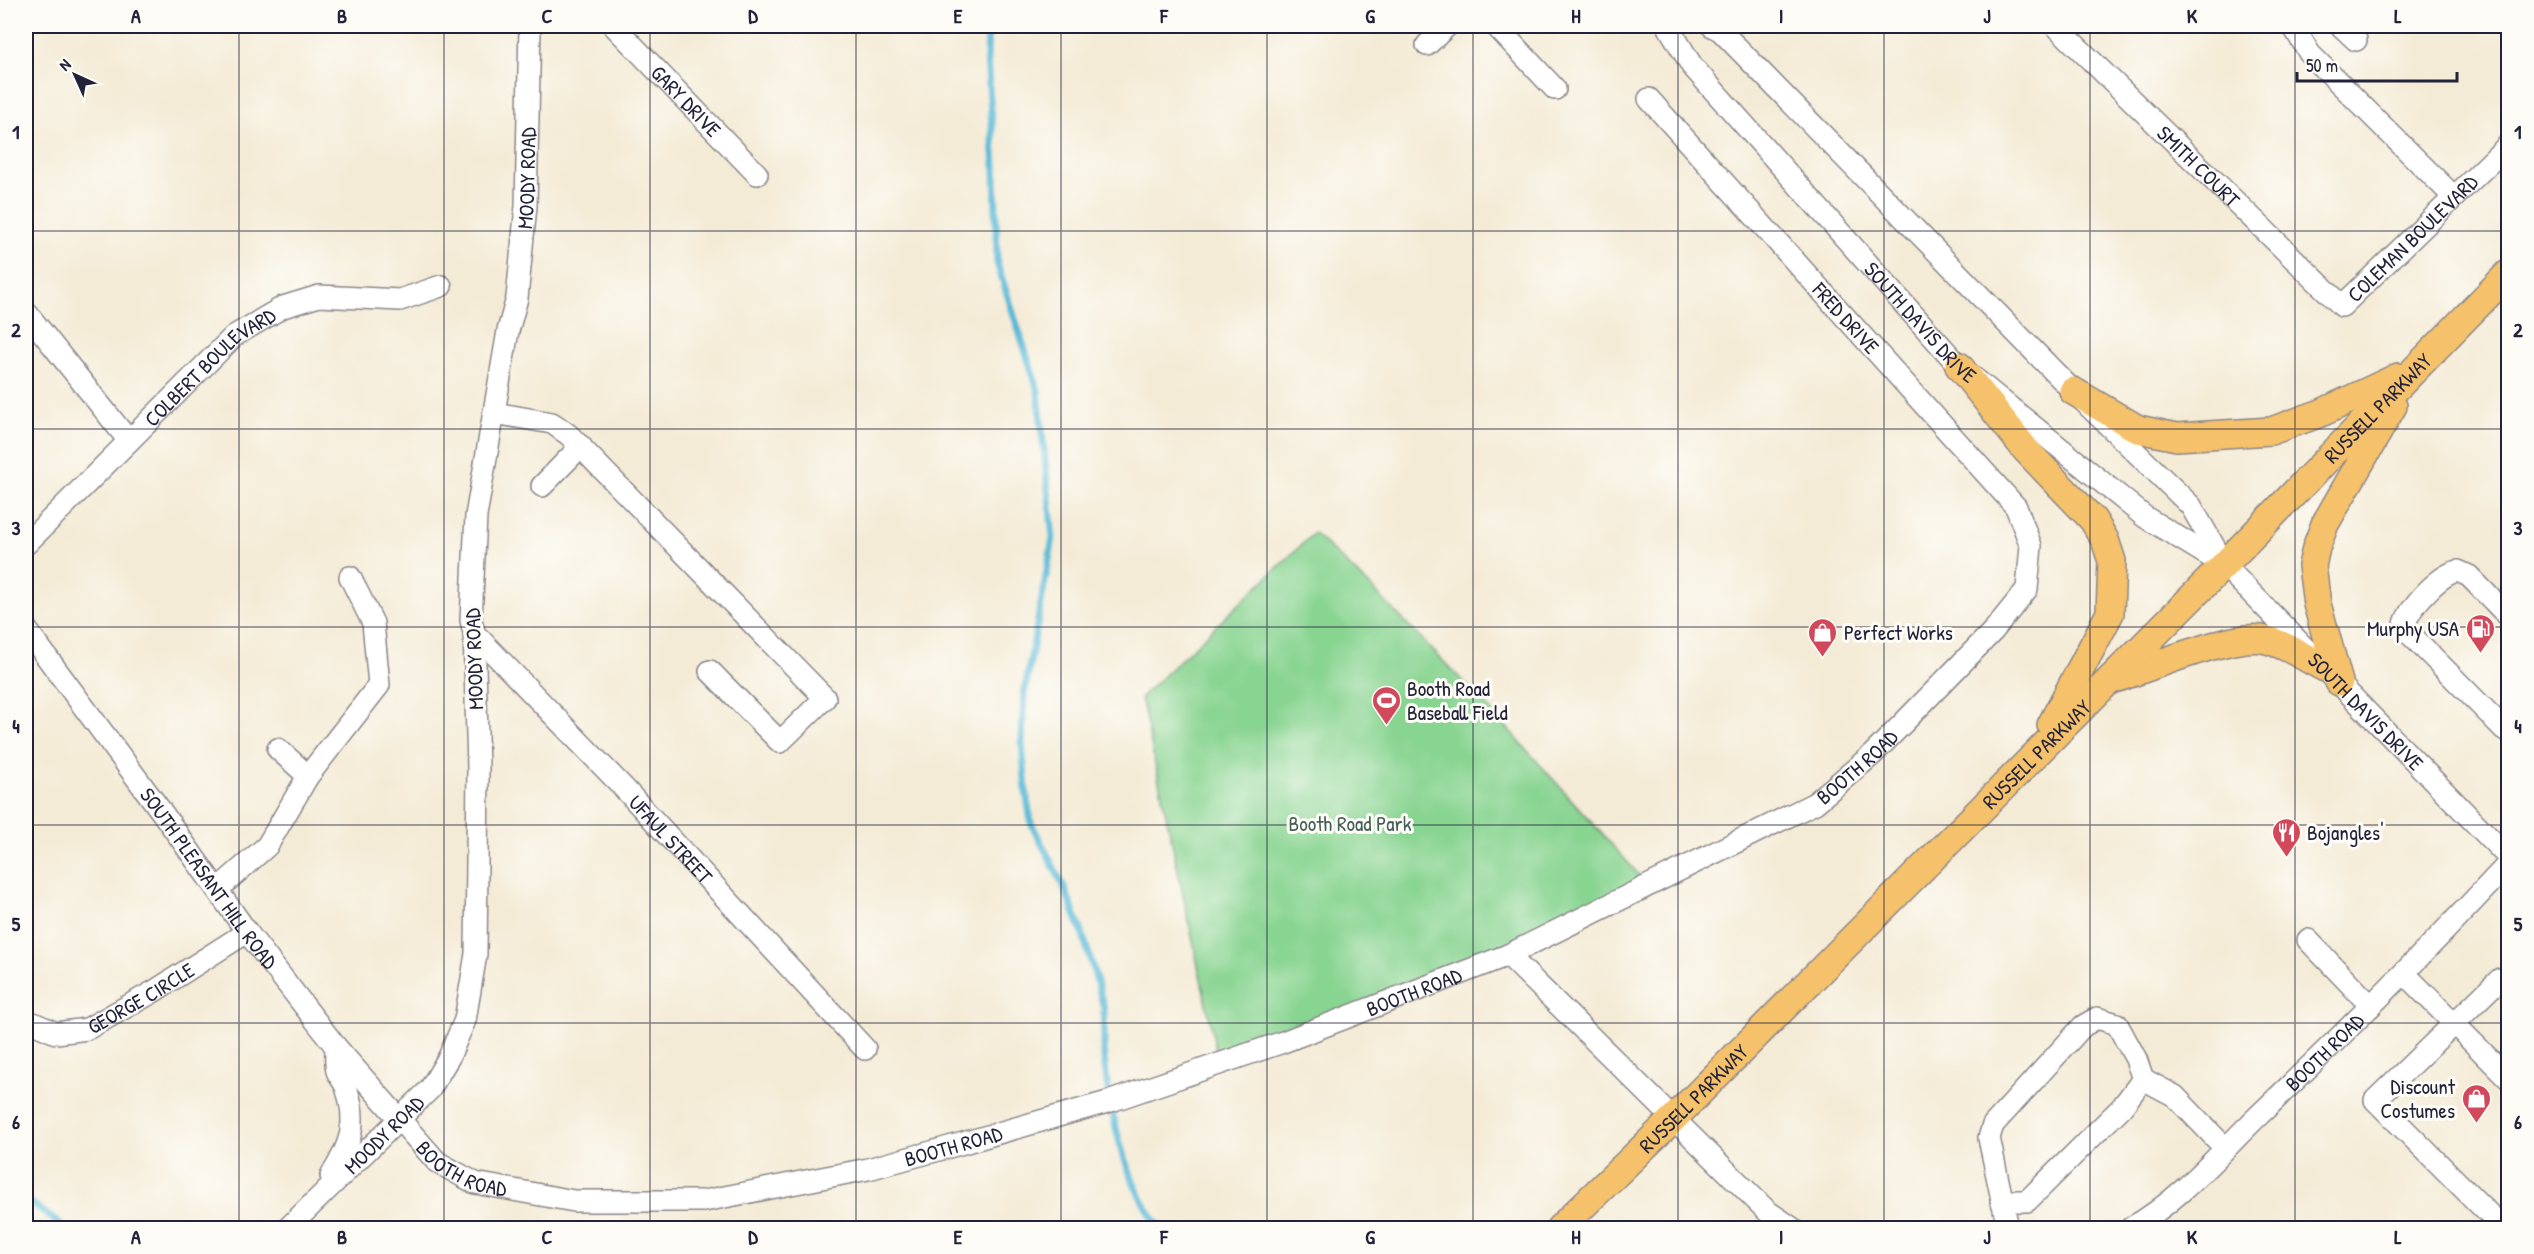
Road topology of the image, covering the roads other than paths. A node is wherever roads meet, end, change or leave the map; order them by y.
1 (530, 26) edge
2 (614, 26) edge
3 (1447, 26) edge
4 (1496, 26) edge
5 (1668, 26) edge
6 (1712, 26) edge
7 (2056, 26) edge
8 (2294, 26) edge
9 (2341, 26) edge
10 (2356, 40) dead end
11 (1427, 45) dead end
12 (1555, 89) dead end
13 (1648, 99) dead end
14 (2508, 145) edge
15 (757, 174) dead end
16 (2454, 197) junction
17 (2508, 274) edge
18 (441, 286) dead end
19 (2342, 306) joint
20 (26, 312) edge
21 (1959, 366) junction
22 (2413, 371) junction
23 (2073, 392) junction
24 (494, 413) junction
25 (129, 441) junction
26 (580, 446) junction
27 (542, 486) dead end
28 (26, 544) edge
29 (2031, 546) joint
30 (2224, 565) junction
31 (350, 577) dead end
32 (2508, 616) edge
33 (26, 629) edge
34 (474, 633) junction
35 (710, 671) dead end
36 (2332, 675) junction
37 (2105, 683) junction
38 (2508, 731) edge
39 (279, 749) dead end
40 (2036, 752) junction
41 (308, 776) junction
42 (2508, 857) edge
43 (2508, 864) edge
44 (218, 889) junction
45 (247, 932) junction
46 (2308, 940) dead end
47 (1508, 955) junction
48 (2404, 974) junction
49 (2500, 979) dead end
50 (2371, 1006) junction
51 (26, 1020) edge
52 (2455, 1025) junction
53 (336, 1047) junction
54 (865, 1049) dead end
55 (2143, 1078) junction
56 (2508, 1078) edge
57 (1674, 1118) junction
58 (399, 1121) junction
59 (2225, 1148) junction
60 (316, 1200) junction
61 (2001, 1201) junction
62 (288, 1228) edge
63 (1560, 1228) edge
64 (1792, 1228) edge
65 (2008, 1228) edge
66 (2131, 1228) edge
67 (2503, 1228) edge

1 - 24 street, MOODY ROAD
2 - 15 street, GARY DRIVE
3 - 11 street
4 - 12 street
5 - 21 street, SOUTH DAVIS DRIVE
6 - 23 street, SOUTH DAVIS DRIVE
7 - 19 street, SMITH COURT
8 - 16 street
9 - 10 street
13 - 29 street, FRED DRIVE
14 - 16 street, COLEMAN BOULEVARD
16 - 19 street, COLEMAN BOULEVARD
17 - 22 main road, RUSSELL PARKWAY
18 - 25 street, COLBERT BOULEVARD
20 - 25 street
21 - 30 street, SOUTH DAVIS DRIVE
21 - 40 main road
22 - 23 main road
22 - 30 main road, RUSSELL PARKWAY
22 - 36 main road
23 - 30 street, SOUTH DAVIS DRIVE
24 - 26 street
24 - 34 street, MOODY ROAD
25 - 28 street, COLBERT BOULEVARD
26 - 27 street
26 - 35 street
29 - 47 street, BOOTH ROAD
30 - 36 street, SOUTH DAVIS DRIVE
30 - 37 main road, RUSSELL PARKWAY
31 - 41 street
32 - 38 street
33 - 44 street, SOUTH PLEASANT HILL ROAD
34 - 54 street, UFAUL STREET
34 - 58 street, MOODY ROAD
36 - 37 main road
36 - 42 street, SOUTH DAVIS DRIVE
37 - 40 main road, RUSSELL PARKWAY
39 - 41 street
40 - 57 main road, RUSSELL PARKWAY
41 - 44 street
43 - 48 street, BOOTH ROAD
44 - 45 street, SOUTH PLEASANT HILL ROAD
45 - 51 street, GEORGE CIRCLE
45 - 53 street, SOUTH PLEASANT HILL ROAD
46 - 50 street
47 - 57 street
47 - 58 street, BOOTH ROAD
48 - 50 street, BOOTH ROAD
48 - 52 street
49 - 52 street
50 - 59 street, BOOTH ROAD
52 - 56 street
52 - 67 street
53 - 58 street, SOUTH PLEASANT HILL ROAD
53 - 60 street
55 - 59 street
55 - 61 street
55 - 61 street
57 - 63 main road, RUSSELL PARKWAY
57 - 64 street
58 - 60 street, MOODY ROAD
59 - 66 street, BOOTH ROAD
60 - 62 street, MOODY ROAD
61 - 65 street

